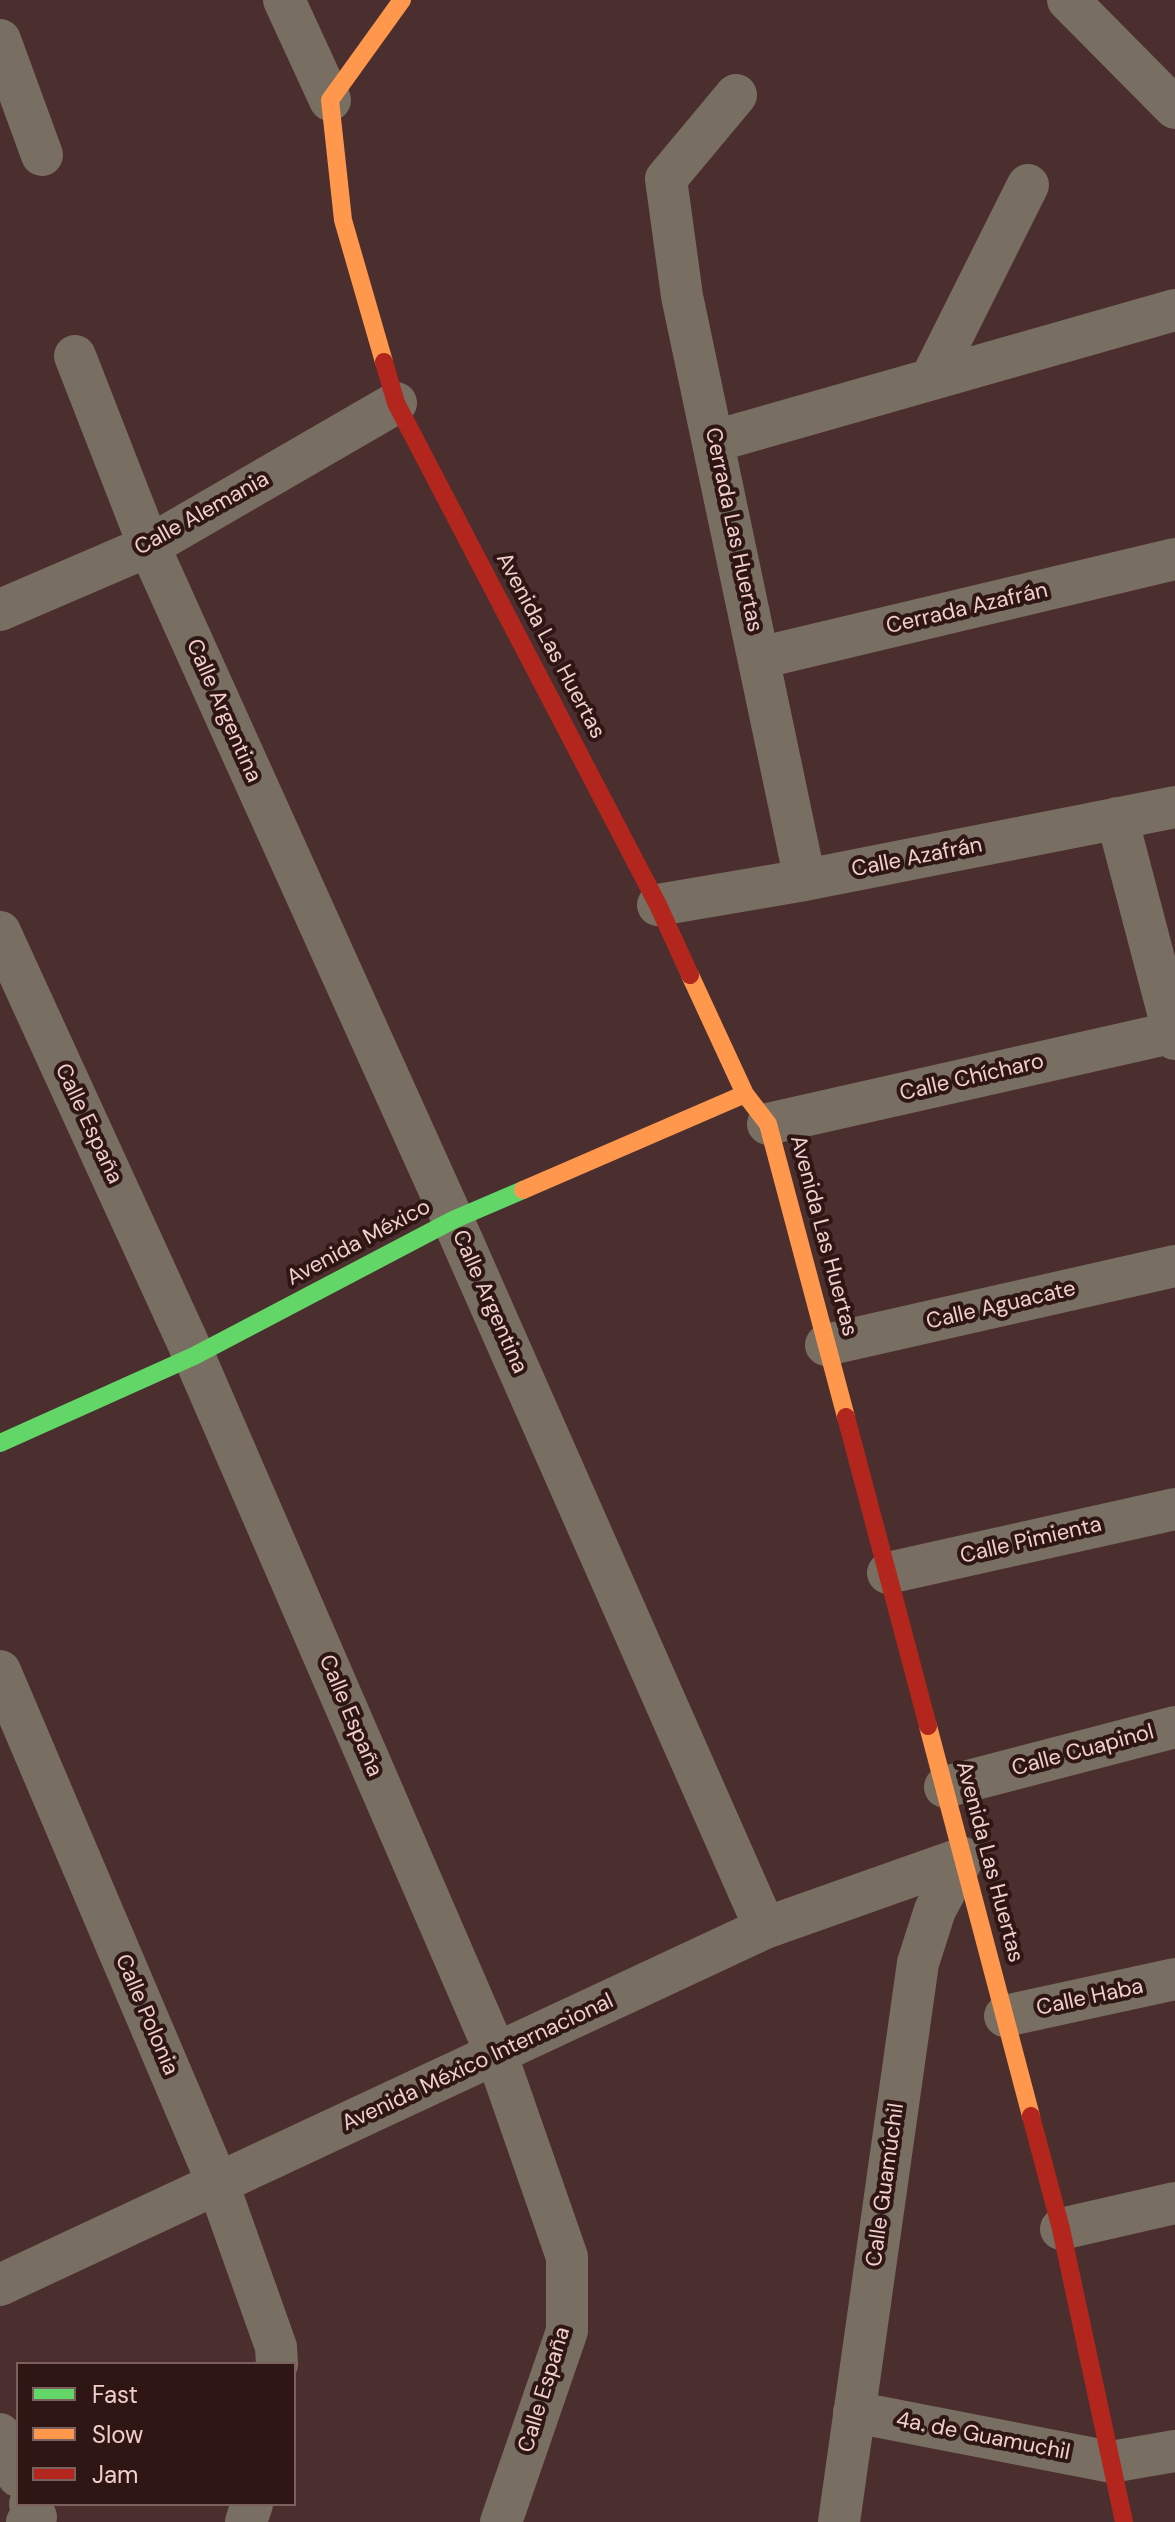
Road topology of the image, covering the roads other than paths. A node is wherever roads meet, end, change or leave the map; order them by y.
1 (284, 0) edge
2 (402, 0) edge
3 (1068, 0) edge
4 (0, 40) edge
5 (736, 95) dead end
6 (330, 100) junction
7 (1175, 108) edge
8 (42, 155) dead end
9 (1028, 185) dead end
10 (1175, 310) edge
11 (75, 356) dead end
12 (932, 377) junction
13 (396, 403) junction
14 (715, 441) junction
15 (149, 546) junction
16 (1175, 559) edge
17 (0, 610) edge
18 (759, 658) junction
19 (1175, 807) edge
20 (1117, 818) junction
21 (805, 880) junction
22 (658, 905) junction
23 (0, 932) edge
24 (1174, 1034) edge
25 (757, 1109) junction
26 (453, 1220) junction
27 (1175, 1266) edge
28 (826, 1345) junction
29 (194, 1356) junction
30 (0, 1443) edge
31 (1175, 1509) edge
32 (888, 1573) junction
33 (0, 1671) edge
34 (1175, 1727) edge
35 (945, 1787) junction
36 (963, 1858) junction
37 (765, 1928) junction
38 (1175, 1979) edge
39 (1005, 2016) junction
40 (497, 2056) junction
41 (218, 2184) junction
42 (1175, 2203) edge
43 (1061, 2229) junction
44 (0, 2285) edge
45 (277, 2362) edge
46 (854, 2412) junction
47 (0, 2434) edge
48 (1175, 2451) edge
49 (1111, 2462) junction
50 (16, 2471) edge
51 (31, 2506) edge
52 (27, 2522) edge
53 (501, 2522) edge
54 (839, 2522) edge
55 (1124, 2522) edge

1 - 6 street
2 - 6 street
3 - 7 street
4 - 8 street
5 - 14 street, Cerrada Las Huertas
6 - 13 street, Avenida Las Huertas
9 - 12 street
10 - 12 street
11 - 15 street, Calle Argentina
12 - 14 street
13 - 15 street, Calle Alemania
13 - 22 street, Avenida Las Huertas
14 - 18 street, Cerrada Las Huertas
15 - 17 street, Calle Alemania
15 - 26 street, Calle Argentina
16 - 18 street, Cerrada Azafrán
18 - 21 street, Cerrada Las Huertas
19 - 20 street, Calle Azafrán
20 - 21 street, Calle Azafrán
20 - 24 street
21 - 22 street, Calle Azafrán
22 - 25 street, Avenida Las Huertas
23 - 29 street, Calle España
24 - 25 street, Calle Chícharo
25 - 26 street, Avenida México
25 - 28 street, Avenida Las Huertas
26 - 29 street, Avenida México
26 - 37 street, Calle Argentina
27 - 28 street, Calle Aguacate
28 - 32 street, Avenida Las Huertas
29 - 30 street, Avenida México
29 - 40 street, Calle España
31 - 32 street, Calle Pimienta
32 - 35 street, Avenida Las Huertas
33 - 41 street, Calle Polonia
34 - 35 street, Calle Cuapinol
35 - 36 street, Avenida Las Huertas
36 - 37 street, Avenida México Internacional
36 - 39 street, Avenida Las Huertas
36 - 46 street, Calle Guamúchil
37 - 40 street, Avenida México Internacional
38 - 39 street, Calle Haba
39 - 43 street, Avenida Las Huertas
40 - 41 street, Avenida México Internacional
40 - 53 street, Calle España
41 - 44 street, Avenida México Internacional
41 - 45 street, Calle Polonia
42 - 43 street
43 - 49 street, Avenida Las Huertas
46 - 49 street, 4a. de Guamuchil
46 - 54 street, Calle Guamúchil
47 - 50 street
48 - 49 street
49 - 55 street, Avenida Las Huertas
51 - 52 street

